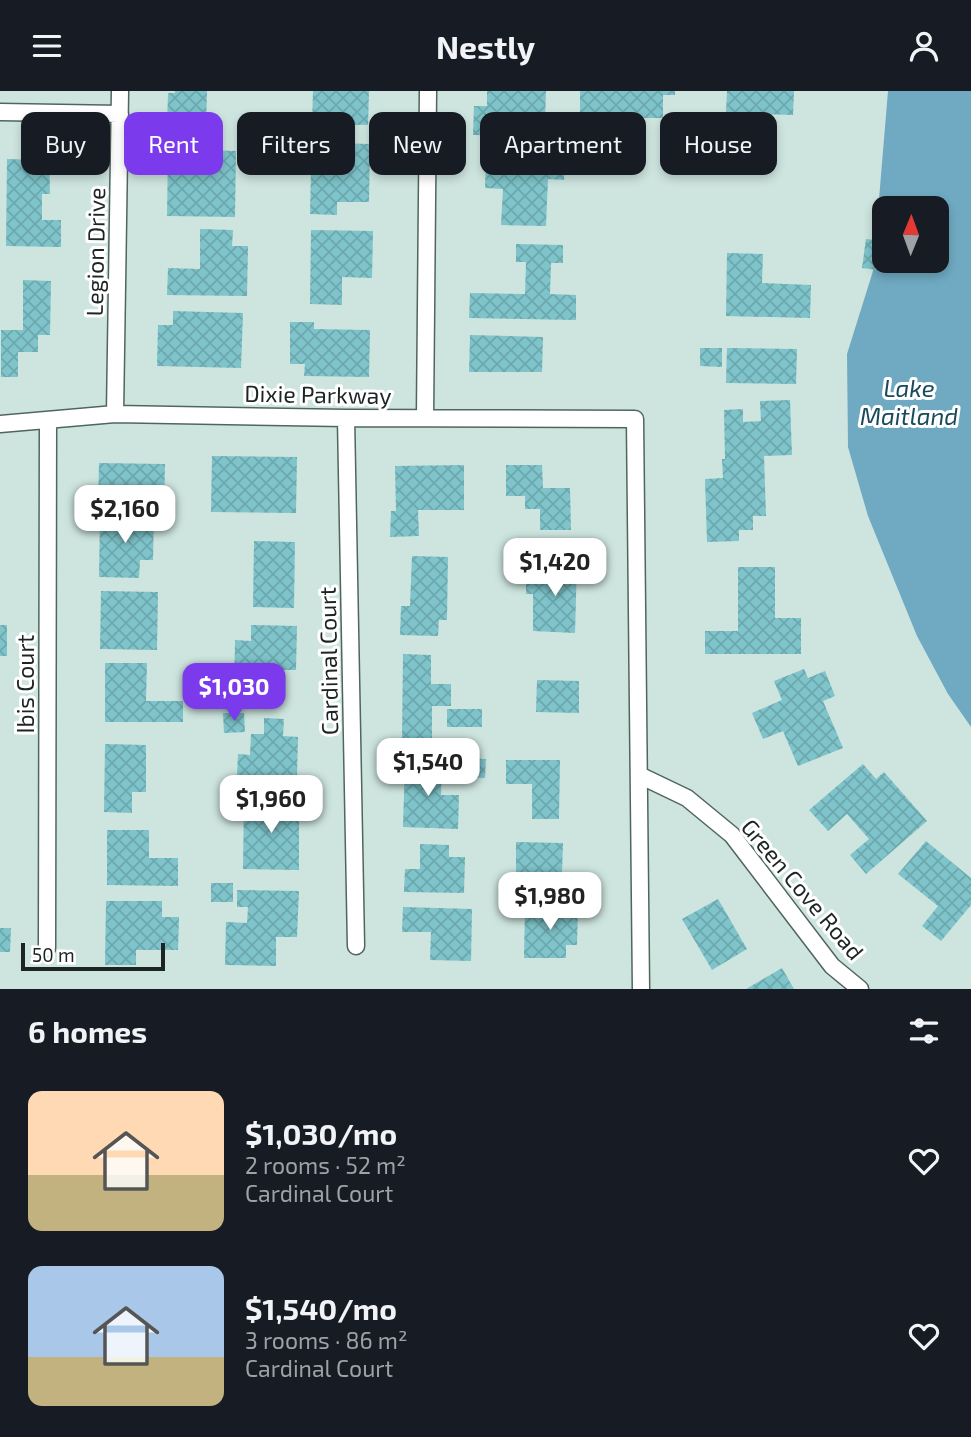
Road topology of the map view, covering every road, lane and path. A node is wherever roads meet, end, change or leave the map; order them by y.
1 (120, 91) edge
2 (428, 91) edge
3 (0, 112) edge
4 (120, 114) junction
5 (116, 414) junction
6 (346, 418) junction
7 (425, 418) junction
8 (48, 420) junction
9 (0, 424) edge
10 (639, 775) junction
11 (356, 946) dead end
12 (47, 948) dead end
13 (641, 989) edge
14 (860, 989) edge

1 - 4 street, Legion Drive
2 - 7 street
3 - 4 street
4 - 5 street, Legion Drive
5 - 6 street, Dixie Parkway
5 - 8 street, Dixie Parkway
6 - 7 street, Dixie Parkway
6 - 11 street, Cardinal Court
7 - 10 street, Dixie Parkway
8 - 9 street, Dixie Parkway
8 - 12 street, Ibis Court
10 - 13 street
10 - 14 street, Green Cove Road

